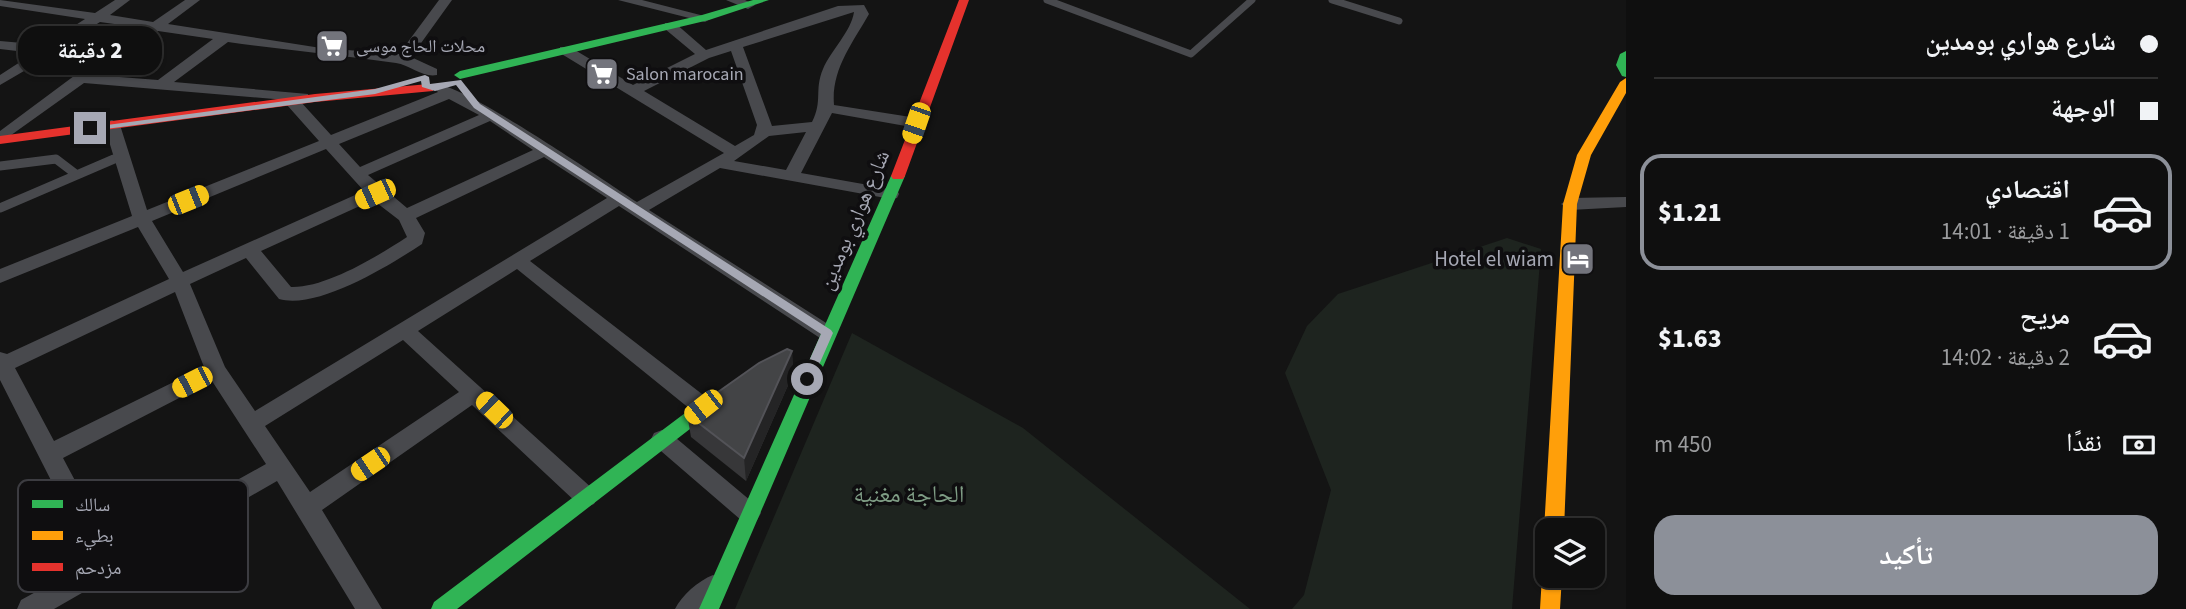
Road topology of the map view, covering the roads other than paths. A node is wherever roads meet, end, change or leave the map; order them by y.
1 (124, 0) edge
2 (194, 0) edge
3 (446, 0) edge
4 (624, 0) edge
5 (964, 0) edge
6 (1047, 0) edge
7 (1252, 0) edge
8 (1332, 0) edge
9 (0, 2) edge
10 (748, 2) edge
11 (40, 3) edge
12 (98, 17) junction
13 (705, 18) junction
14 (1399, 21) dead end
15 (157, 26) junction
16 (670, 26) junction
17 (225, 37) junction
18 (735, 43) junction
19 (0, 45) edge
20 (48, 50) junction
21 (565, 50) junction
22 (1626, 54) edge
23 (704, 55) junction
24 (33, 59) junction
25 (403, 60) junction
26 (1626, 73) edge
27 (86, 74) junction
28 (0, 81) edge
29 (442, 82) junction
30 (1626, 82) edge
31 (159, 86) junction
32 (633, 91) junction
33 (315, 98) junction
34 (292, 102) junction
35 (827, 108) junction
36 (484, 110) junction
37 (916, 123) junction
38 (112, 125) junction
39 (818, 126) junction
40 (764, 132) junction
41 (0, 139) edge
42 (329, 143) junction
43 (546, 150) junction
44 (736, 153) junction
45 (122, 155) junction
46 (718, 163) junction
47 (0, 166) edge
48 (357, 174) junction
49 (76, 175) junction
50 (791, 176) junction
51 (375, 194) junction
52 (891, 194) junction
53 (619, 198) junction
54 (1626, 202) edge
55 (1570, 204) junction
56 (0, 208) edge
57 (636, 210) junction
58 (406, 216) junction
59 (141, 219) junction
60 (249, 249) junction
61 (516, 259) junction
62 (0, 276) edge
63 (180, 282) junction
64 (404, 329) junction
65 (825, 337) junction
66 (802, 348) dead end
67 (1, 364) edge
68 (216, 370) junction
69 (734, 387) edge
70 (475, 392) junction
71 (703, 407) junction
72 (251, 424) junction
73 (662, 439) junction
74 (48, 454) junction
75 (281, 467) junction
76 (62, 480) edge
77 (248, 486) edge
78 (586, 497) junction
79 (307, 506) junction
80 (750, 513) junction
81 (1555, 518) edge
82 (722, 580) junction
83 (1551, 588) edge
84 (61, 592) edge
85 (30, 609) edge
86 (369, 609) edge
87 (441, 609) edge
88 (688, 609) edge
89 (709, 609) edge
90 (1550, 609) edge

1 - 12 street
2 - 15 street
3 - 25 street
4 - 13 street
5 - 37 street, شارع هواري بومدين
6 - 7 lane
8 - 14 lane
9 - 11 street
10 - 13 street
11 - 12 street
12 - 15 street
12 - 20 street
13 - 16 street
15 - 17 street
15 - 27 street
16 - 21 street
16 - 23 street
17 - 25 street
17 - 31 street
18 - 23 street
18 - 35 street
18 - 40 street
19 - 20 street
20 - 24 street
21 - 29 street
21 - 32 street
22 - 26 street
23 - 32 street
24 - 27 street
24 - 28 street
25 - 29 street
27 - 31 street
27 - 41 street
29 - 33 street
29 - 36 street
29 - 42 street
30 - 55 street
31 - 33 street
32 - 44 street
33 - 34 street
34 - 38 street
34 - 42 street
35 - 37 street
35 - 39 street
36 - 43 street
36 - 48 street
37 - 52 street, شارع هواري بومدين
38 - 41 street
38 - 45 street
39 - 40 street
39 - 50 street
40 - 44 street
42 - 48 street
42 - 59 street
43 - 53 street
43 - 58 street
44 - 46 street
45 - 49 lane
45 - 59 street
46 - 50 street
46 - 57 street
47 - 49 lane
48 - 51 street
49 - 56 lane
50 - 52 street
51 - 58 street
51 - 60 street
52 - 65 street, شارع هواري بومدين
53 - 57 street
53 - 61 street
54 - 55 street
55 - 81 street
57 - 65 street
58 - 60 street
59 - 62 street
59 - 63 street
60 - 63 street
61 - 64 street
61 - 71 street
63 - 67 street
63 - 68 street
64 - 70 street
64 - 72 street
65 - 66 street
65 - 80 street, شارع هواري بومدين
67 - 74 street
68 - 72 street
68 - 74 street
69 - 71 street
70 - 78 street
70 - 79 street
71 - 73 street
72 - 75 street
73 - 78 street
73 - 80 street
74 - 76 street
75 - 77 street
75 - 79 street
78 - 87 street
79 - 86 street
80 - 82 street, شارع هواري بومدين
82 - 88 street
82 - 89 street, شارع هواري بومدين
83 - 90 street
84 - 85 street

